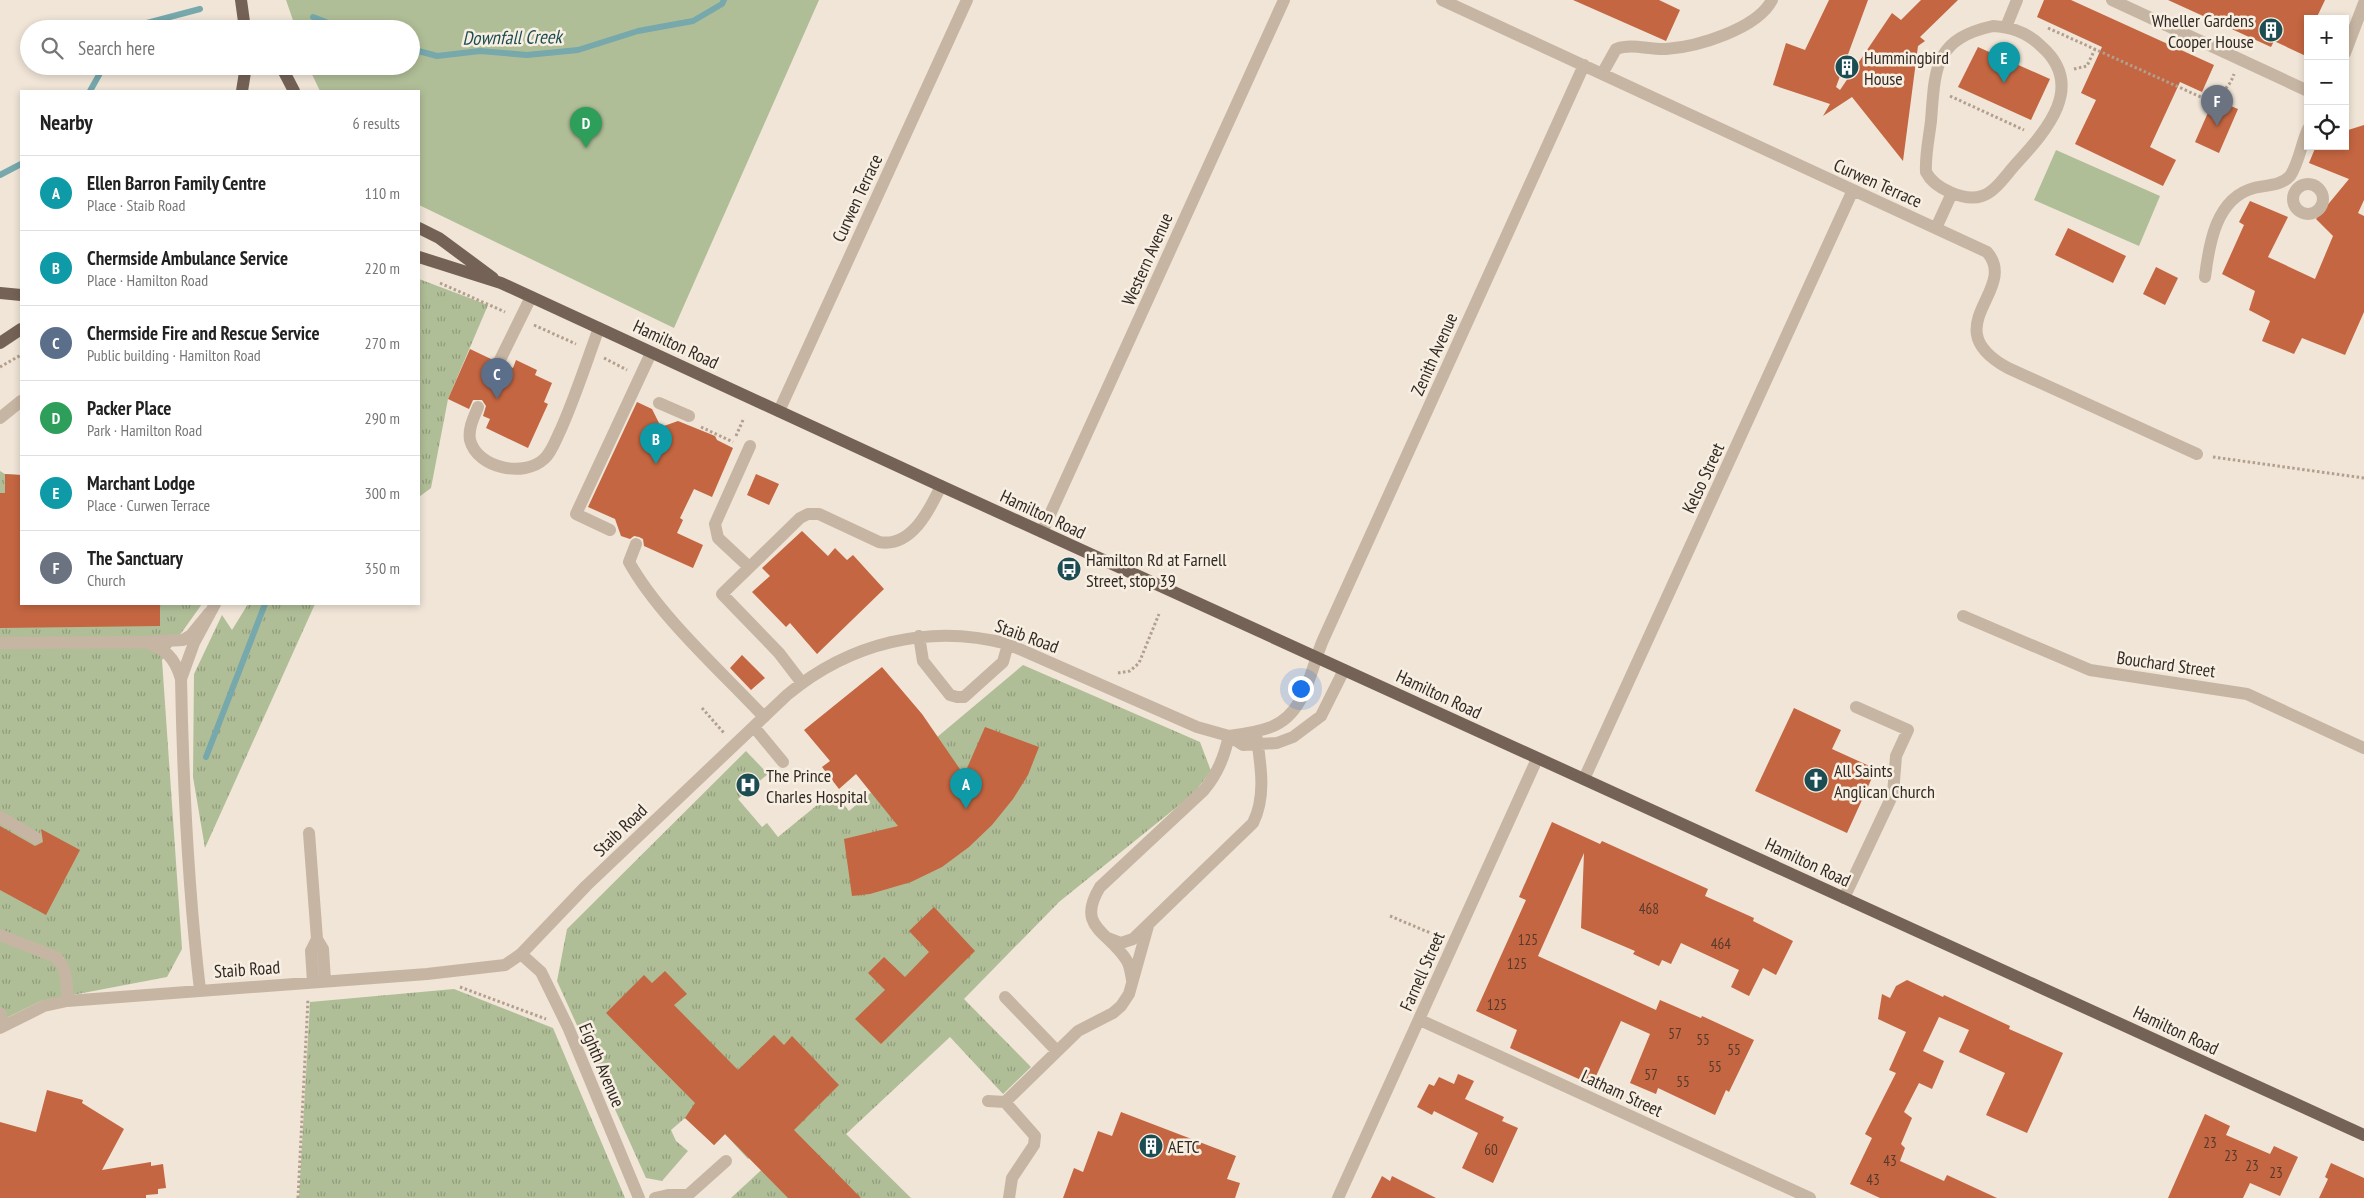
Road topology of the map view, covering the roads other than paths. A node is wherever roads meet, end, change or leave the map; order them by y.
1 (241, 0) edge
2 (967, 0) edge
3 (1284, 0) edge
4 (1442, 0) edge
5 (1772, 0) edge
6 (2017, 0) edge
7 (2112, 0) edge
8 (2364, 3) edge
9 (245, 20) edge
10 (2006, 27) junction
11 (2349, 42) edge
12 (1584, 65) junction
13 (1602, 74) junction
14 (245, 75) edge
15 (286, 75) edge
16 (2304, 89) edge
17 (242, 90) edge
18 (293, 90) edge
19 (2304, 139) edge
20 (2289, 177) junction
21 (2299, 187) dead end
22 (1853, 190) junction
23 (1952, 192) junction
24 (420, 228) edge
25 (1936, 228) junction
26 (420, 257) edge
27 (2205, 277) dead end
28 (501, 283) junction
29 (0, 293) edge
30 (20, 295) edge
31 (532, 297) junction
32 (599, 328) junction
33 (20, 330) edge
34 (0, 343) edge
35 (651, 353) junction
36 (497, 366) dead end
37 (20, 403) edge
38 (659, 403) dead end
39 (478, 406) dead end
40 (779, 411) junction
41 (0, 418) edge
42 (691, 420) road end
43 (750, 446) dead end
44 (2197, 454) road end
45 (941, 486) junction
46 (610, 530) dead end
47 (1042, 532) junction
48 (636, 544) dead end
49 (748, 567) junction
50 (212, 609) edge
51 (1962, 616) dead end
52 (919, 636) junction
53 (145, 642) junction
54 (0, 643) edge
55 (1008, 644) junction
56 (1316, 657) junction
57 (1344, 670) junction
58 (181, 679) junction
59 (802, 682) junction
60 (1856, 707) dead end
61 (764, 717) junction
62 (754, 726) junction
63 (1256, 731) junction
64 (1229, 736) junction
65 (1258, 745) junction
66 (2364, 748) edge
67 (1537, 759) junction
68 (783, 762) dead end
69 (1584, 779) junction
70 (0, 817) edge
71 (309, 833) dead end
72 (36, 838) dead end
73 (1844, 898) junction
74 (1148, 926) junction
75 (0, 935) edge
76 (1105, 937) junction
77 (521, 954) junction
78 (1132, 980) junction
79 (315, 982) junction
80 (200, 990) junction
81 (1005, 996) dead end
82 (67, 1001) junction
83 (1420, 1020) junction
84 (1, 1022) edge
85 (1056, 1050) junction
86 (988, 1101) dead end
87 (1005, 1102) junction
88 (2364, 1135) edge
89 (726, 1161) dead end
90 (639, 1198) edge
91 (655, 1198) edge
92 (1009, 1198) edge
93 (1338, 1198) edge
94 (1810, 1198) edge

1 - 9 main road
2 - 40 street, Curwen Terrace
3 - 47 street, Western Avenue
4 - 12 street, Curwen Terrace
5 - 13 street
6 - 10 street
7 - 16 street
8 - 11 street
10 - 23 street
10 - 23 street
12 - 13 street, Curwen Terrace
12 - 56 street, Zenith Avenue
13 - 22 street, Curwen Terrace
14 - 17 main road
15 - 18 main road
19 - 20 street
20 - 21 street
20 - 27 street
22 - 25 street, Curwen Terrace
22 - 69 street, Kelso Street
23 - 25 street
24 - 28 main road, Hamilton Road
25 - 44 street, Curwen Terrace
26 - 28 main road, Hamilton Road
28 - 31 main road, Hamilton Road
29 - 30 main road
31 - 32 main road, Hamilton Road
31 - 36 street
32 - 35 main road, Hamilton Road
32 - 39 street
33 - 34 main road
35 - 40 main road, Hamilton Road
35 - 46 street
37 - 41 street
38 - 42 street
40 - 45 main road, Hamilton Road
43 - 49 street
45 - 47 main road, Hamilton Road
45 - 49 street
47 - 56 main road, Hamilton Road
48 - 61 street
49 - 59 street
50 - 53 street
50 - 58 street
51 - 66 street, Bouchard Street
52 - 55 street, Staib Road
52 - 55 street
52 - 59 street, Staib Road
53 - 54 street
53 - 58 street
55 - 64 street, Staib Road
56 - 57 main road, Hamilton Road
56 - 63 street, Staib Road
57 - 65 street, Staib Road
57 - 67 main road, Hamilton Road
58 - 80 street
59 - 61 street, Staib Road
60 - 73 street
61 - 62 street, Staib Road
62 - 68 street
62 - 77 street, Staib Road
63 - 64 street, Staib Road
63 - 65 street
64 - 65 street, Staib Road
64 - 76 street
65 - 74 street
67 - 69 main road, Hamilton Road
67 - 83 street, Farnell Street
69 - 73 main road, Hamilton Road
70 - 72 street
71 - 79 street
73 - 88 main road, Hamilton Road
74 - 76 street
74 - 78 street
75 - 82 street
76 - 78 street
77 - 79 street, Staib Road
77 - 90 street, Eighth Avenue
78 - 85 street
79 - 80 street, Staib Road
80 - 82 street, Staib Road
81 - 85 street
82 - 84 street, Staib Road
83 - 93 street, Farnell Street
83 - 94 street, Latham Street
85 - 87 street
86 - 87 street
87 - 92 street
89 - 91 street

